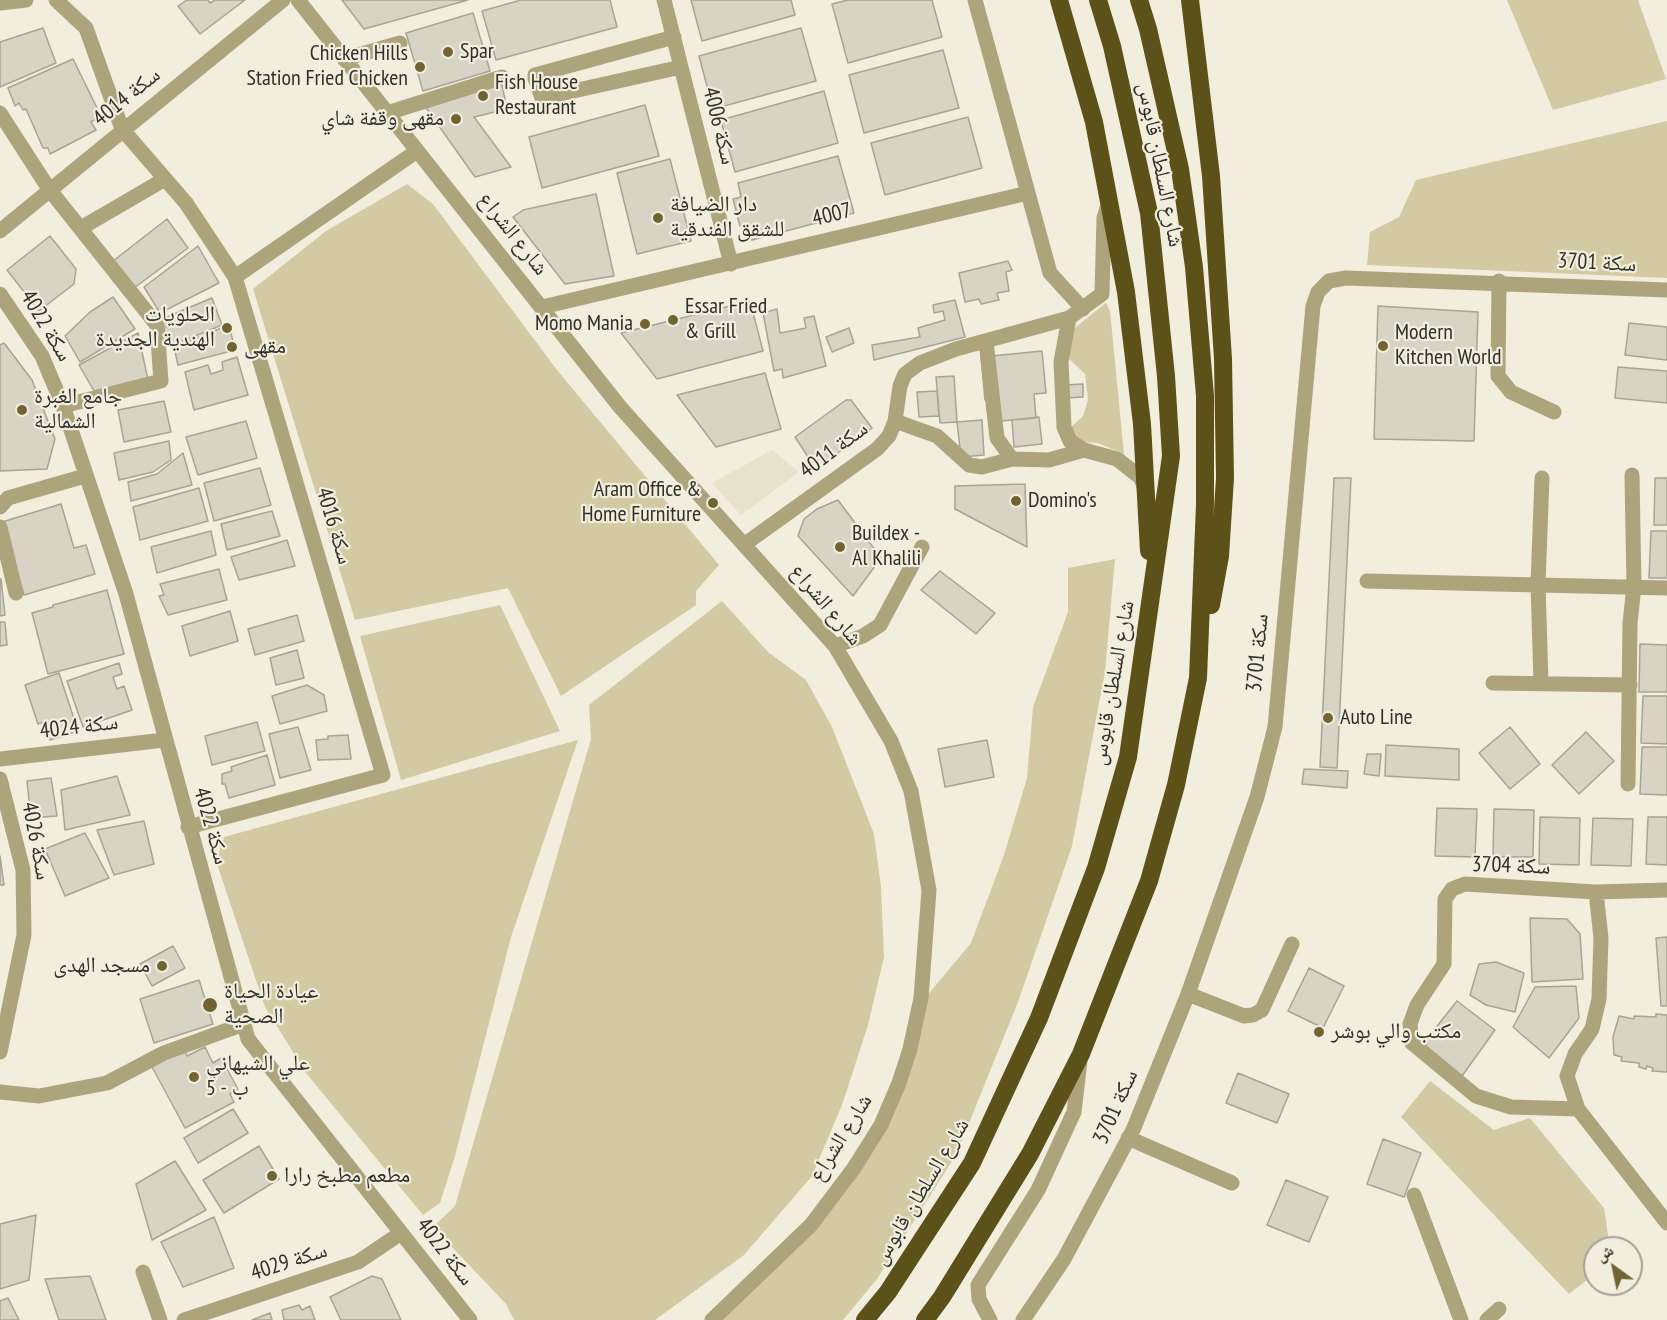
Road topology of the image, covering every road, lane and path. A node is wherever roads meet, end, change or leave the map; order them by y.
1 (26, 0) edge
2 (56, 0) edge
3 (283, 0) edge
4 (298, 0) edge
5 (664, 0) edge
6 (975, 0) edge
7 (1059, 0) edge
8 (1098, 0) edge
9 (1139, 0) edge
10 (1190, 0) edge
11 (0, 3) edge
12 (674, 37) junction
13 (400, 43) dead end
14 (344, 59) junction
15 (681, 67) junction
16 (502, 77) dead end
17 (0, 113) edge
18 (387, 113) junction
19 (122, 129) junction
20 (417, 151) junction
21 (165, 179) junction
22 (49, 189) junction
23 (1028, 193) junction
24 (1110, 199) junction
25 (81, 228) junction
26 (0, 231) edge
27 (731, 264) junction
28 (235, 277) junction
29 (1498, 281) junction
30 (1667, 290) edge
31 (0, 294) edge
32 (542, 307) junction
33 (1083, 309) junction
34 (1069, 318) junction
35 (986, 341) junction
36 (63, 406) junction
37 (1554, 412) dead end
38 (895, 421) junction
39 (1084, 450) junction
40 (1012, 459) junction
41 (1632, 475) dead end
42 (85, 476) junction
43 (1542, 478) dead end
44 (1147, 492) junction
45 (0, 507) edge
46 (0, 527) edge
47 (745, 544) junction
48 (922, 547) dead end
49 (1366, 581) dead end
50 (1538, 584) junction
51 (1634, 586) junction
52 (1667, 588) edge
53 (16, 593) dead end
54 (835, 646) junction
55 (1145, 651) junction
56 (1198, 678) junction
57 (1493, 683) dead end
58 (1541, 683) junction
59 (1630, 685) junction
60 (164, 740) junction
61 (0, 759) edge
62 (0, 779) edge
63 (1628, 784) dead end
64 (188, 827) junction
65 (1667, 891) edge
66 (1596, 892) junction
67 (1292, 944) dead end
68 (1188, 994) junction
69 (244, 1023) junction
70 (0, 1052) edge
71 (1081, 1054) junction
72 (0, 1092) edge
73 (1578, 1109) junction
74 (1128, 1138) junction
75 (1232, 1183) dead end
76 (1414, 1195) dead end
77 (1667, 1223) edge
78 (401, 1233) junction
79 (143, 1272) dead end
80 (1499, 1309) dead end
81 (160, 1320) edge
82 (184, 1320) edge
83 (470, 1320) edge
84 (712, 1320) edge
85 (865, 1320) edge
86 (925, 1320) edge
87 (990, 1320) edge
88 (1023, 1320) edge
89 (1461, 1320) edge
90 (1487, 1320) edge

1 - 11 street
2 - 19 street
3 - 19 street, سكة 4014
4 - 14 street, شارع الشراع
5 - 12 street, سكة 4006
6 - 23 street
7 - 24 highway
8 - 55 highway, شارع السلطان قابوس
9 - 56 highway, شارع السلطان قابوس
10 - 56 highway
12 - 15 street, سكة 4006
12 - 15 street
13 - 14 street
14 - 18 street, شارع الشراع
15 - 27 street, سكة 4006
16 - 18 street
17 - 22 street
18 - 20 street, شارع الشراع
19 - 21 street, سكة 4016
19 - 22 street, سكة 4014
20 - 28 street
20 - 32 street, شارع الشراع
21 - 25 street
21 - 28 street, سكة 4016
22 - 25 street
22 - 26 street, سكة 4014
23 - 27 street, 4007
23 - 33 street
24 - 33 street, سكة 4011
24 - 44 highway
25 - 36 street
27 - 32 street, 4007
28 - 64 street, سكة 4016
29 - 30 street, سكة 3701
29 - 37 street
29 - 68 street, سكة 3701
31 - 36 street, سكة 4022
32 - 47 street, شارع الشراع
33 - 34 street, سكة 4011
34 - 35 street, سكة 4011
34 - 39 street
35 - 38 street, سكة 4011
35 - 40 street
36 - 42 street, سكة 4022
38 - 40 street
38 - 47 street, سكة 4011
39 - 40 street
39 - 44 street
41 - 51 street
42 - 45 street
42 - 60 street, سكة 4022
43 - 50 street
44 - 55 highway
46 - 53 street
47 - 54 street, شارع الشراع
48 - 54 street
49 - 50 street
50 - 51 street
50 - 58 street
51 - 52 street
51 - 59 street
54 - 84 street, شارع الشراع
55 - 85 highway, شارع السلطان قابوس
56 - 71 highway, شارع السلطان قابوس
57 - 58 street
58 - 59 street
59 - 63 street
60 - 61 street, سكة 4024
60 - 64 street, سكة 4022
62 - 70 street, سكة 4026
64 - 69 street, سكة 4022
65 - 66 street, سكة 3704
66 - 73 street
66 - 73 street, سكة 3704
67 - 68 street
68 - 74 street, سكة 3701
69 - 72 street
69 - 78 street, سكة 4022
71 - 86 highway, شارع السلطان قابوس
71 - 87 street
73 - 77 street
74 - 75 street
74 - 88 street, سكة 3701
76 - 89 street
78 - 82 street, سكة 4029
78 - 83 street, سكة 4022
79 - 81 street
80 - 90 street

